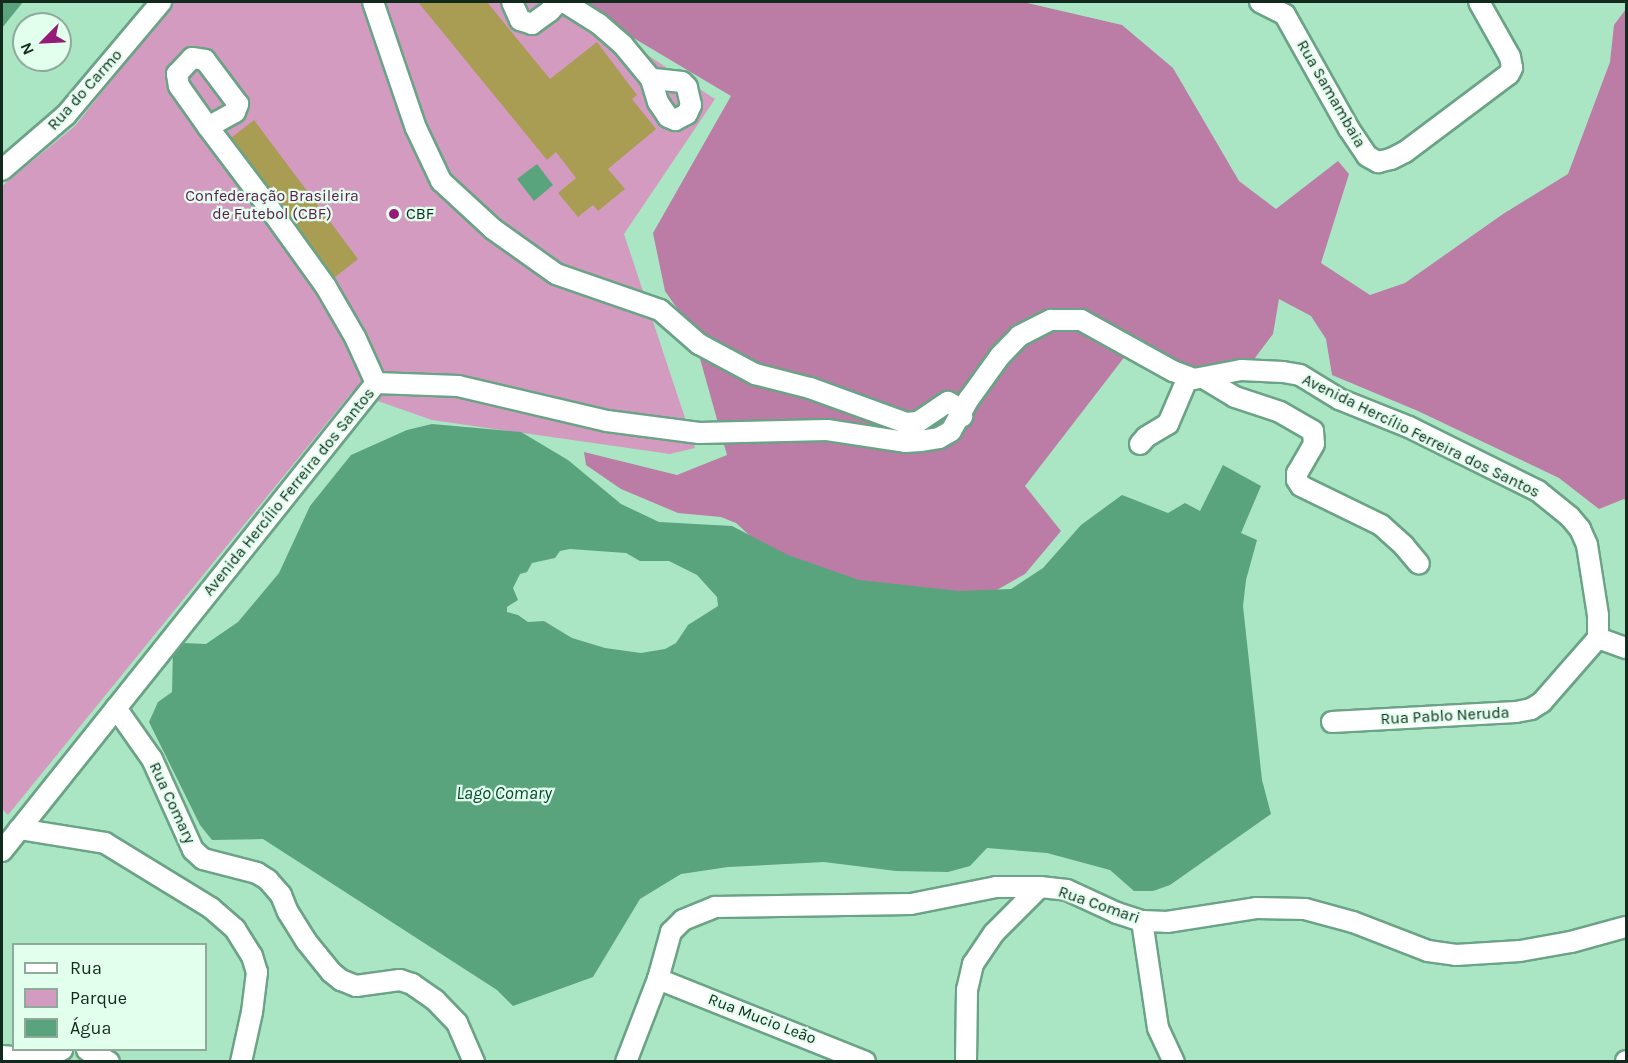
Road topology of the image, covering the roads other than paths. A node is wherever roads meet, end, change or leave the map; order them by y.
1 (160, 2) edge
2 (373, 2) edge
3 (512, 2) edge
4 (558, 2) edge
5 (564, 2) edge
6 (1260, 2) edge
7 (1479, 2) edge
8 (651, 79) dead end
9 (208, 127) dead end
10 (2, 170) edge
11 (1196, 378) junction
12 (376, 383) junction
13 (962, 416) junction
14 (1140, 444) dead end
15 (1419, 564) dead end
16 (1598, 638) junction
17 (1626, 648) edge
18 (116, 708) junction
19 (1332, 722) dead end
20 (9, 836) edge
21 (1040, 886) junction
22 (1142, 921) junction
23 (1626, 927) edge
24 (658, 980) junction
25 (57, 1051) edge
26 (89, 1051) edge
27 (2, 1056) edge
28 (109, 1062) edge
29 (241, 1062) edge
30 (474, 1062) edge
31 (626, 1062) edge
32 (865, 1062) edge
33 (966, 1062) edge
34 (1174, 1062) edge

1 - 10 street, Rua do Carmo
2 - 13 street
3 - 4 street
5 - 8 street
6 - 7 street, Rua Samambaia
9 - 12 street
11 - 13 street, Avenida Hercílio Ferreira dos Santos
11 - 14 street
11 - 15 street
11 - 16 street, Avenida Hercílio Ferreira dos Santos
12 - 13 street, Avenida Hercílio Ferreira dos Santos
12 - 18 street, Avenida Hercílio Ferreira dos Santos
16 - 17 street
16 - 19 street, Rua Pablo Neruda
18 - 20 street, Avenida Hercílio Ferreira dos Santos
18 - 30 street, Rua Comary
20 - 29 street
21 - 22 street, Rua Comari
21 - 24 street, Rua Comari
21 - 33 street
22 - 23 street, Rua Comari
22 - 34 street
24 - 31 street, Rua Comari
24 - 32 street, Rua Mucio Leão
25 - 27 street
26 - 28 street

